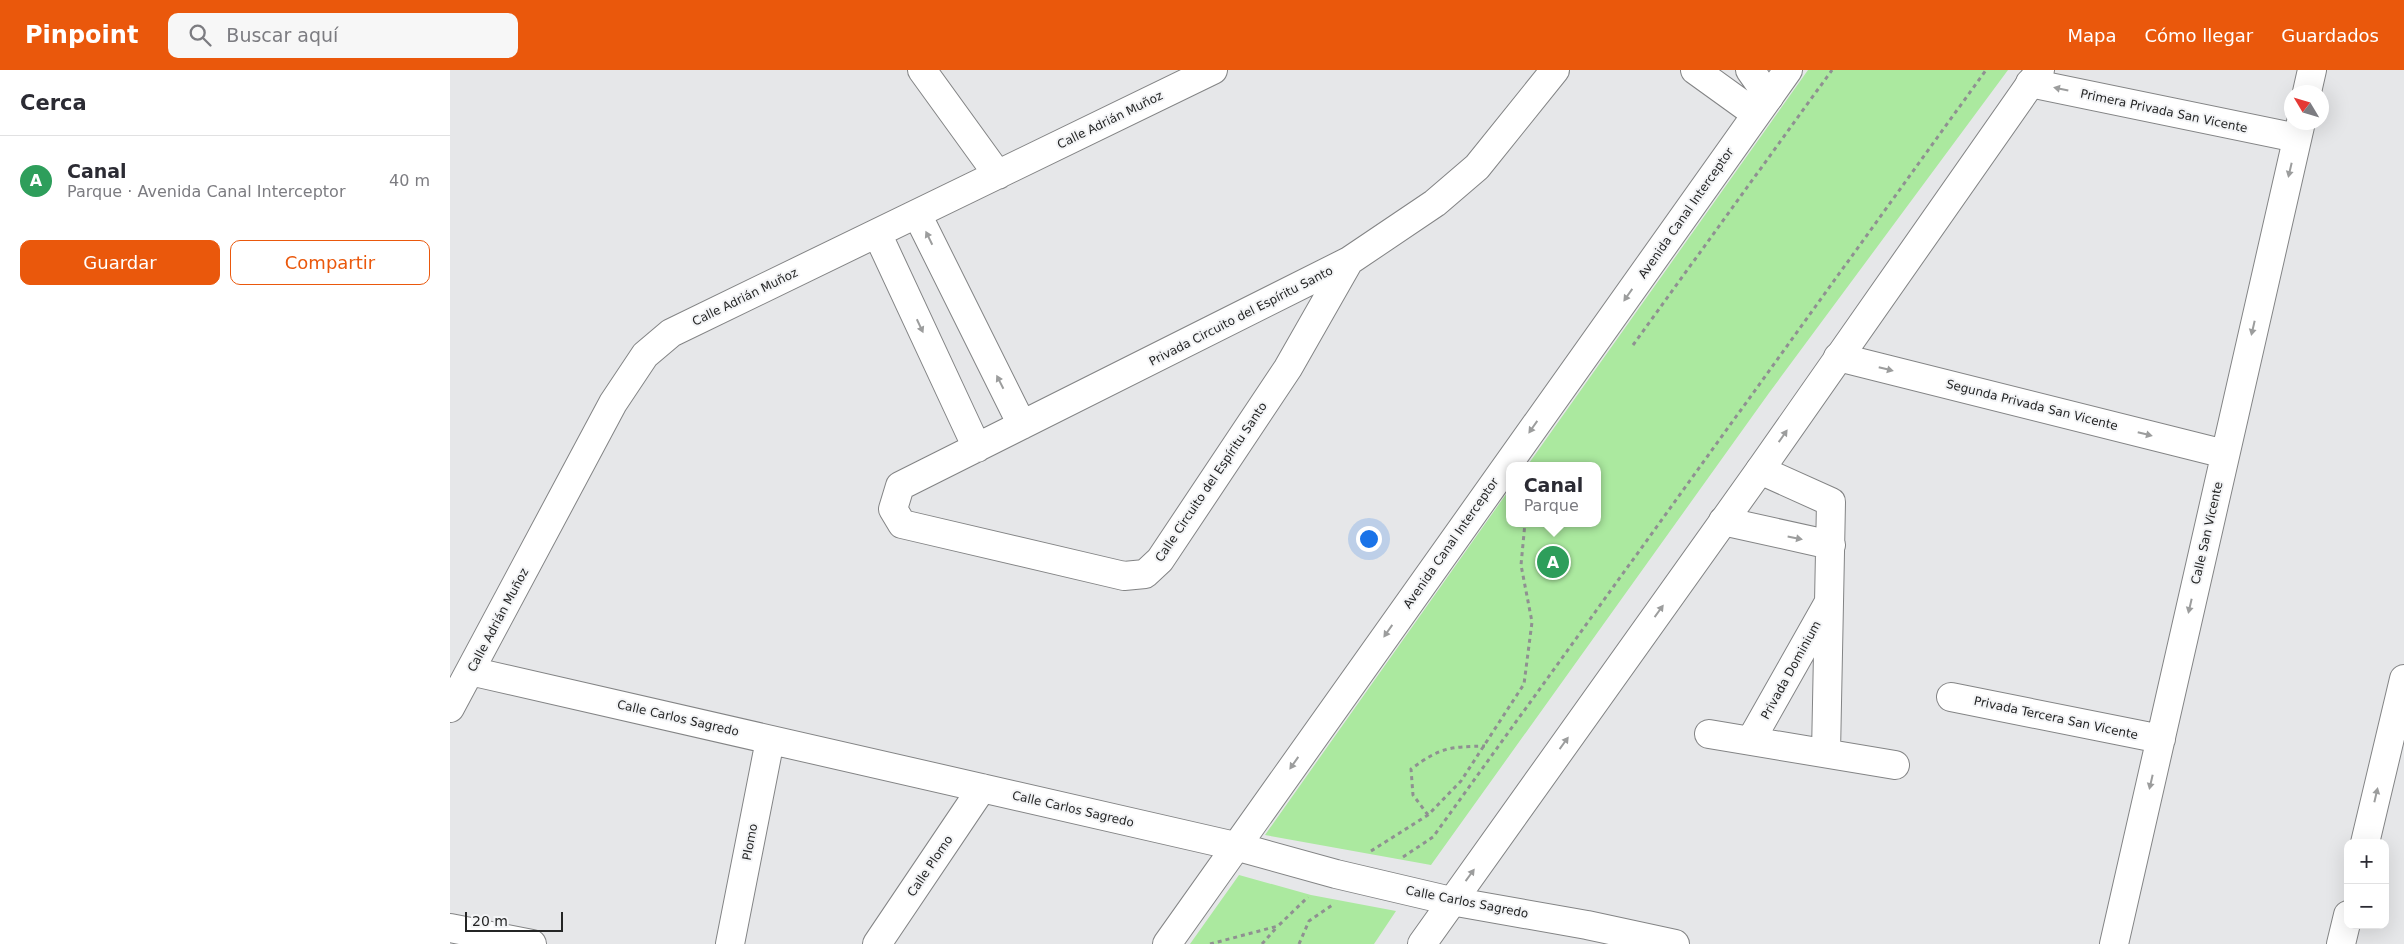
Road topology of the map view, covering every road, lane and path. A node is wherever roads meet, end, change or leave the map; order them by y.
1 (922, 70) edge
2 (1213, 70) edge
3 (1555, 70) edge
4 (1695, 70) edge
5 (1750, 70) edge
6 (1788, 70) edge
7 (1986, 70) edge
8 (2312, 70) edge
9 (1830, 71) edge
10 (1182, 76) edge
11 (2035, 76) edge
12 (2309, 85) edge
13 (1762, 106) junction
14 (2284, 127) edge
15 (2299, 130) edge
16 (998, 175) junction
17 (917, 214) junction
18 (877, 233) junction
19 (1349, 261) junction
20 (1630, 350) dead end
21 (1838, 357) junction
22 (1022, 425) junction
23 (977, 448) junction
24 (2225, 454) junction
25 (1508, 462) edge
26 (1506, 465) edge
27 (1760, 470) junction
28 (893, 508) joint
29 (1723, 521) junction
30 (1524, 527) edge
31 (1831, 545) junction
32 (1830, 599) junction
33 (470, 671) junction
34 (2404, 679) edge
35 (1950, 696) dead end
36 (450, 708) edge
37 (1709, 734) dead end
38 (2161, 739) junction
39 (770, 740) junction
40 (1751, 740) junction
41 (1485, 746) junction
42 (1826, 753) junction
43 (1895, 765) dead end
44 (982, 788) junction
45 (1428, 815) junction
46 (2366, 839) edge
47 (1235, 846) junction
48 (1336, 874) junction
49 (1367, 882) junction
50 (1451, 901) junction
51 (1278, 926) junction
52 (450, 928) edge
53 (2345, 929) edge
54 (1586, 934) edge
55 (532, 944) edge
56 (730, 944) edge
57 (877, 944) edge
58 (1167, 944) edge
59 (1210, 944) edge
60 (1262, 944) edge
61 (1299, 944) edge
62 (1422, 944) edge
63 (1675, 944) edge
64 (2114, 944) edge
65 (2341, 944) edge

1 - 16 street
2 - 10 street, Calle Adrián Muñoz
3 - 19 street, Privada Circuito del Espíritu Santo
4 - 13 street
5 - 13 street
6 - 13 street, Avenida Canal Interceptor
7 - 49 path
8 - 12 street
9 - 20 path
10 - 16 street, Calle Adrián Muñoz
14 -> 11 street, Primera Privada San Vicente
11 - 21 street
13 -> 25 street, Avenida Canal Interceptor
15 -> 24 street, Calle San Vicente
16 - 17 street, Calle Adrián Muñoz
17 - 18 street, Calle Adrián Muñoz
22 -> 17 street
18 -> 23 street
18 - 33 street, Calle Adrián Muñoz
19 - 22 street, Privada Circuito del Espíritu Santo
19 - 28 street, Calle Circuito del Espíritu Santo
21 -> 24 street, Segunda Privada San Vicente
27 -> 21 street
22 - 23 street, Privada Circuito del Espíritu Santo
23 - 28 street, Privada Circuito del Espíritu Santo
24 -> 38 street, Calle San Vicente
26 -> 47 street, Avenida Canal Interceptor
27 - 29 street
27 - 31 street, Privada Dominium
29 -> 31 street
50 -> 29 street
30 - 41 path
31 - 32 street, Privada Dominium
32 - 40 street, Privada Dominium
32 - 42 street, Privada Dominium
33 - 36 street, Calle Adrián Muñoz
33 - 39 street, Calle Carlos Sagredo
46 -> 34 street
35 - 38 street, Privada Tercera San Vicente
37 - 40 street
38 -> 64 street, Calle San Vicente
39 - 44 street, Calle Carlos Sagredo
39 - 56 street, Plomo
40 - 42 street
41 - 45 path
41 - 45 path
42 - 43 street
44 - 47 street, Calle Carlos Sagredo
44 - 57 street, Calle Plomo
45 - 48 path
47 - 48 street, Calle Carlos Sagredo
47 - 58 street, Avenida Canal Interceptor
48 - 49 street, Calle Carlos Sagredo
48 - 51 path
49 - 50 street, Calle Carlos Sagredo
49 - 61 path
50 - 54 street, Calle Carlos Sagredo
50 - 62 street
51 - 59 path
51 - 60 path
52 - 55 street
53 - 65 street
54 - 63 street, Calle Carlos Sagredo

